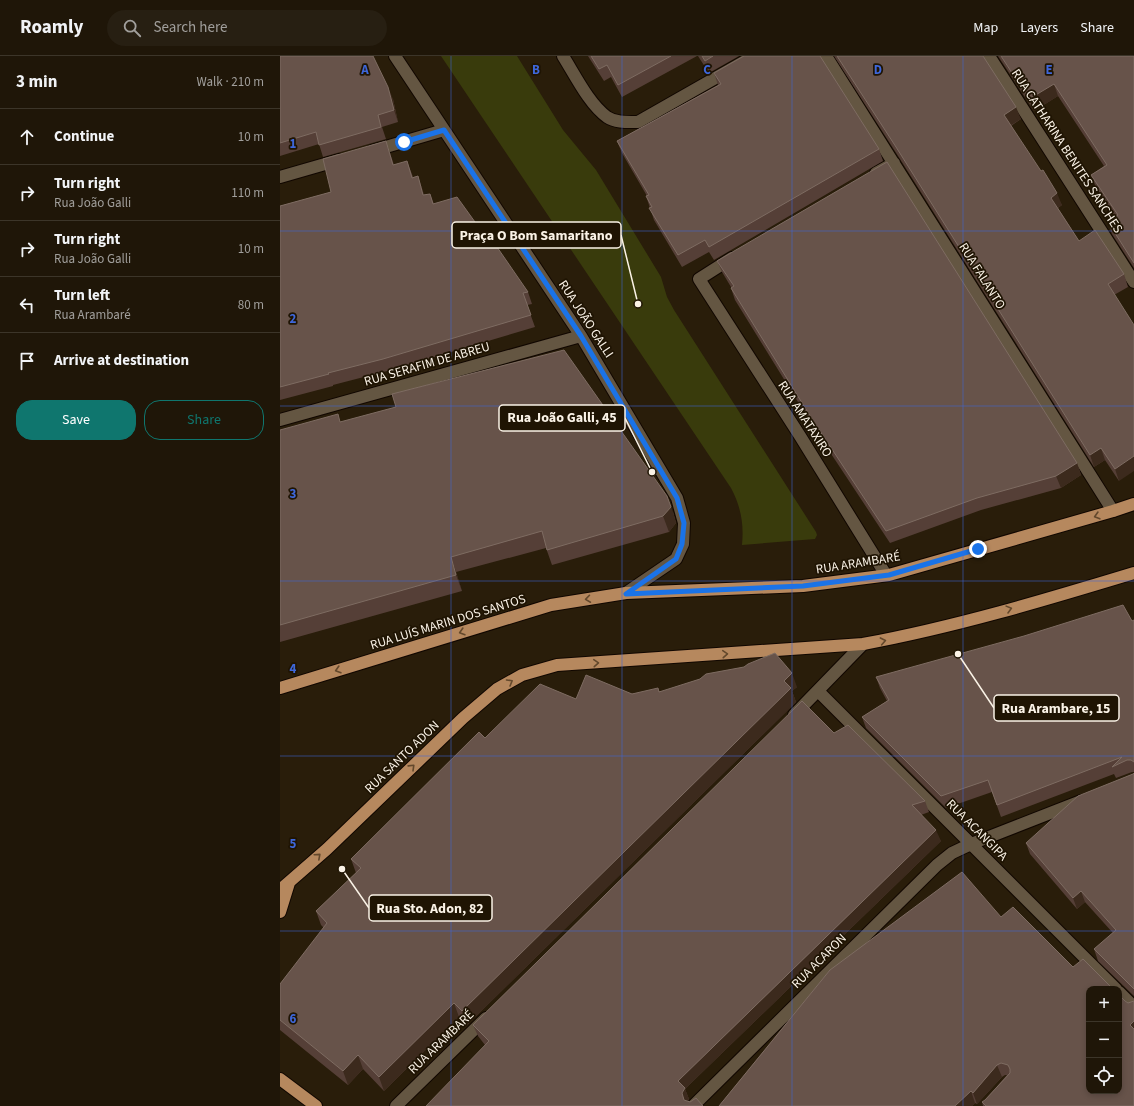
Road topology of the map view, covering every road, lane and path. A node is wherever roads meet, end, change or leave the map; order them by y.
1 (394, 56) edge
2 (563, 56) edge
3 (754, 56) edge
4 (826, 56) edge
5 (989, 56) edge
6 (444, 130) junction
7 (894, 163) junction
8 (280, 177) edge
9 (866, 179) edge
10 (742, 252) edge
11 (1134, 282) edge
12 (581, 336) junction
13 (280, 420) edge
14 (1134, 504) edge
15 (1113, 511) junction
16 (1134, 573) edge
17 (886, 575) junction
18 (626, 594) junction
19 (864, 644) junction
20 (280, 688) edge
21 (818, 691) junction
22 (784, 724) edge
23 (1090, 797) edge
24 (971, 844) junction
25 (285, 886) edge
26 (280, 912) edge
27 (1113, 986) edge
28 (1122, 995) edge
29 (1134, 1007) edge
30 (492, 1012) edge
31 (282, 1085) edge
32 (316, 1106) edge
33 (396, 1106) edge
34 (693, 1106) edge

1 - 6 street, RUA JOÃO GALLI
2 - 3 street
4 - 7 street, RUA FALANTO
5 - 11 street, RUA CATHARINA BENITES SANCHES
6 - 8 street
6 - 12 street, RUA JOÃO GALLI
7 - 9 street
7 - 15 street, RUA FALANTO
10 - 17 street, RUA AMATAXIRO
12 - 13 street, RUA SERAFIM DE ABREU
12 - 18 street, RUA JOÃO GALLI
14 - 15 main road, RUA ARAMBARÉ
15 -> 17 main road, RUA ARAMBARÉ
19 -> 16 main road
17 - 18 main road, RUA ARAMBARÉ
18 -> 20 main road, RUA LUÍS MARIN DOS SANTOS
19 - 21 street
25 -> 19 main road, RUA SANTO ADON
21 - 22 street
21 - 24 street, RUA ACANGIPA
23 - 24 street, RUA ACARON
24 - 27 street, RUA ACANGIPA
24 - 34 street, RUA ACARON
25 - 26 main road
28 - 29 street
30 - 33 street, RUA ARAMBARÉ
31 - 32 main road

